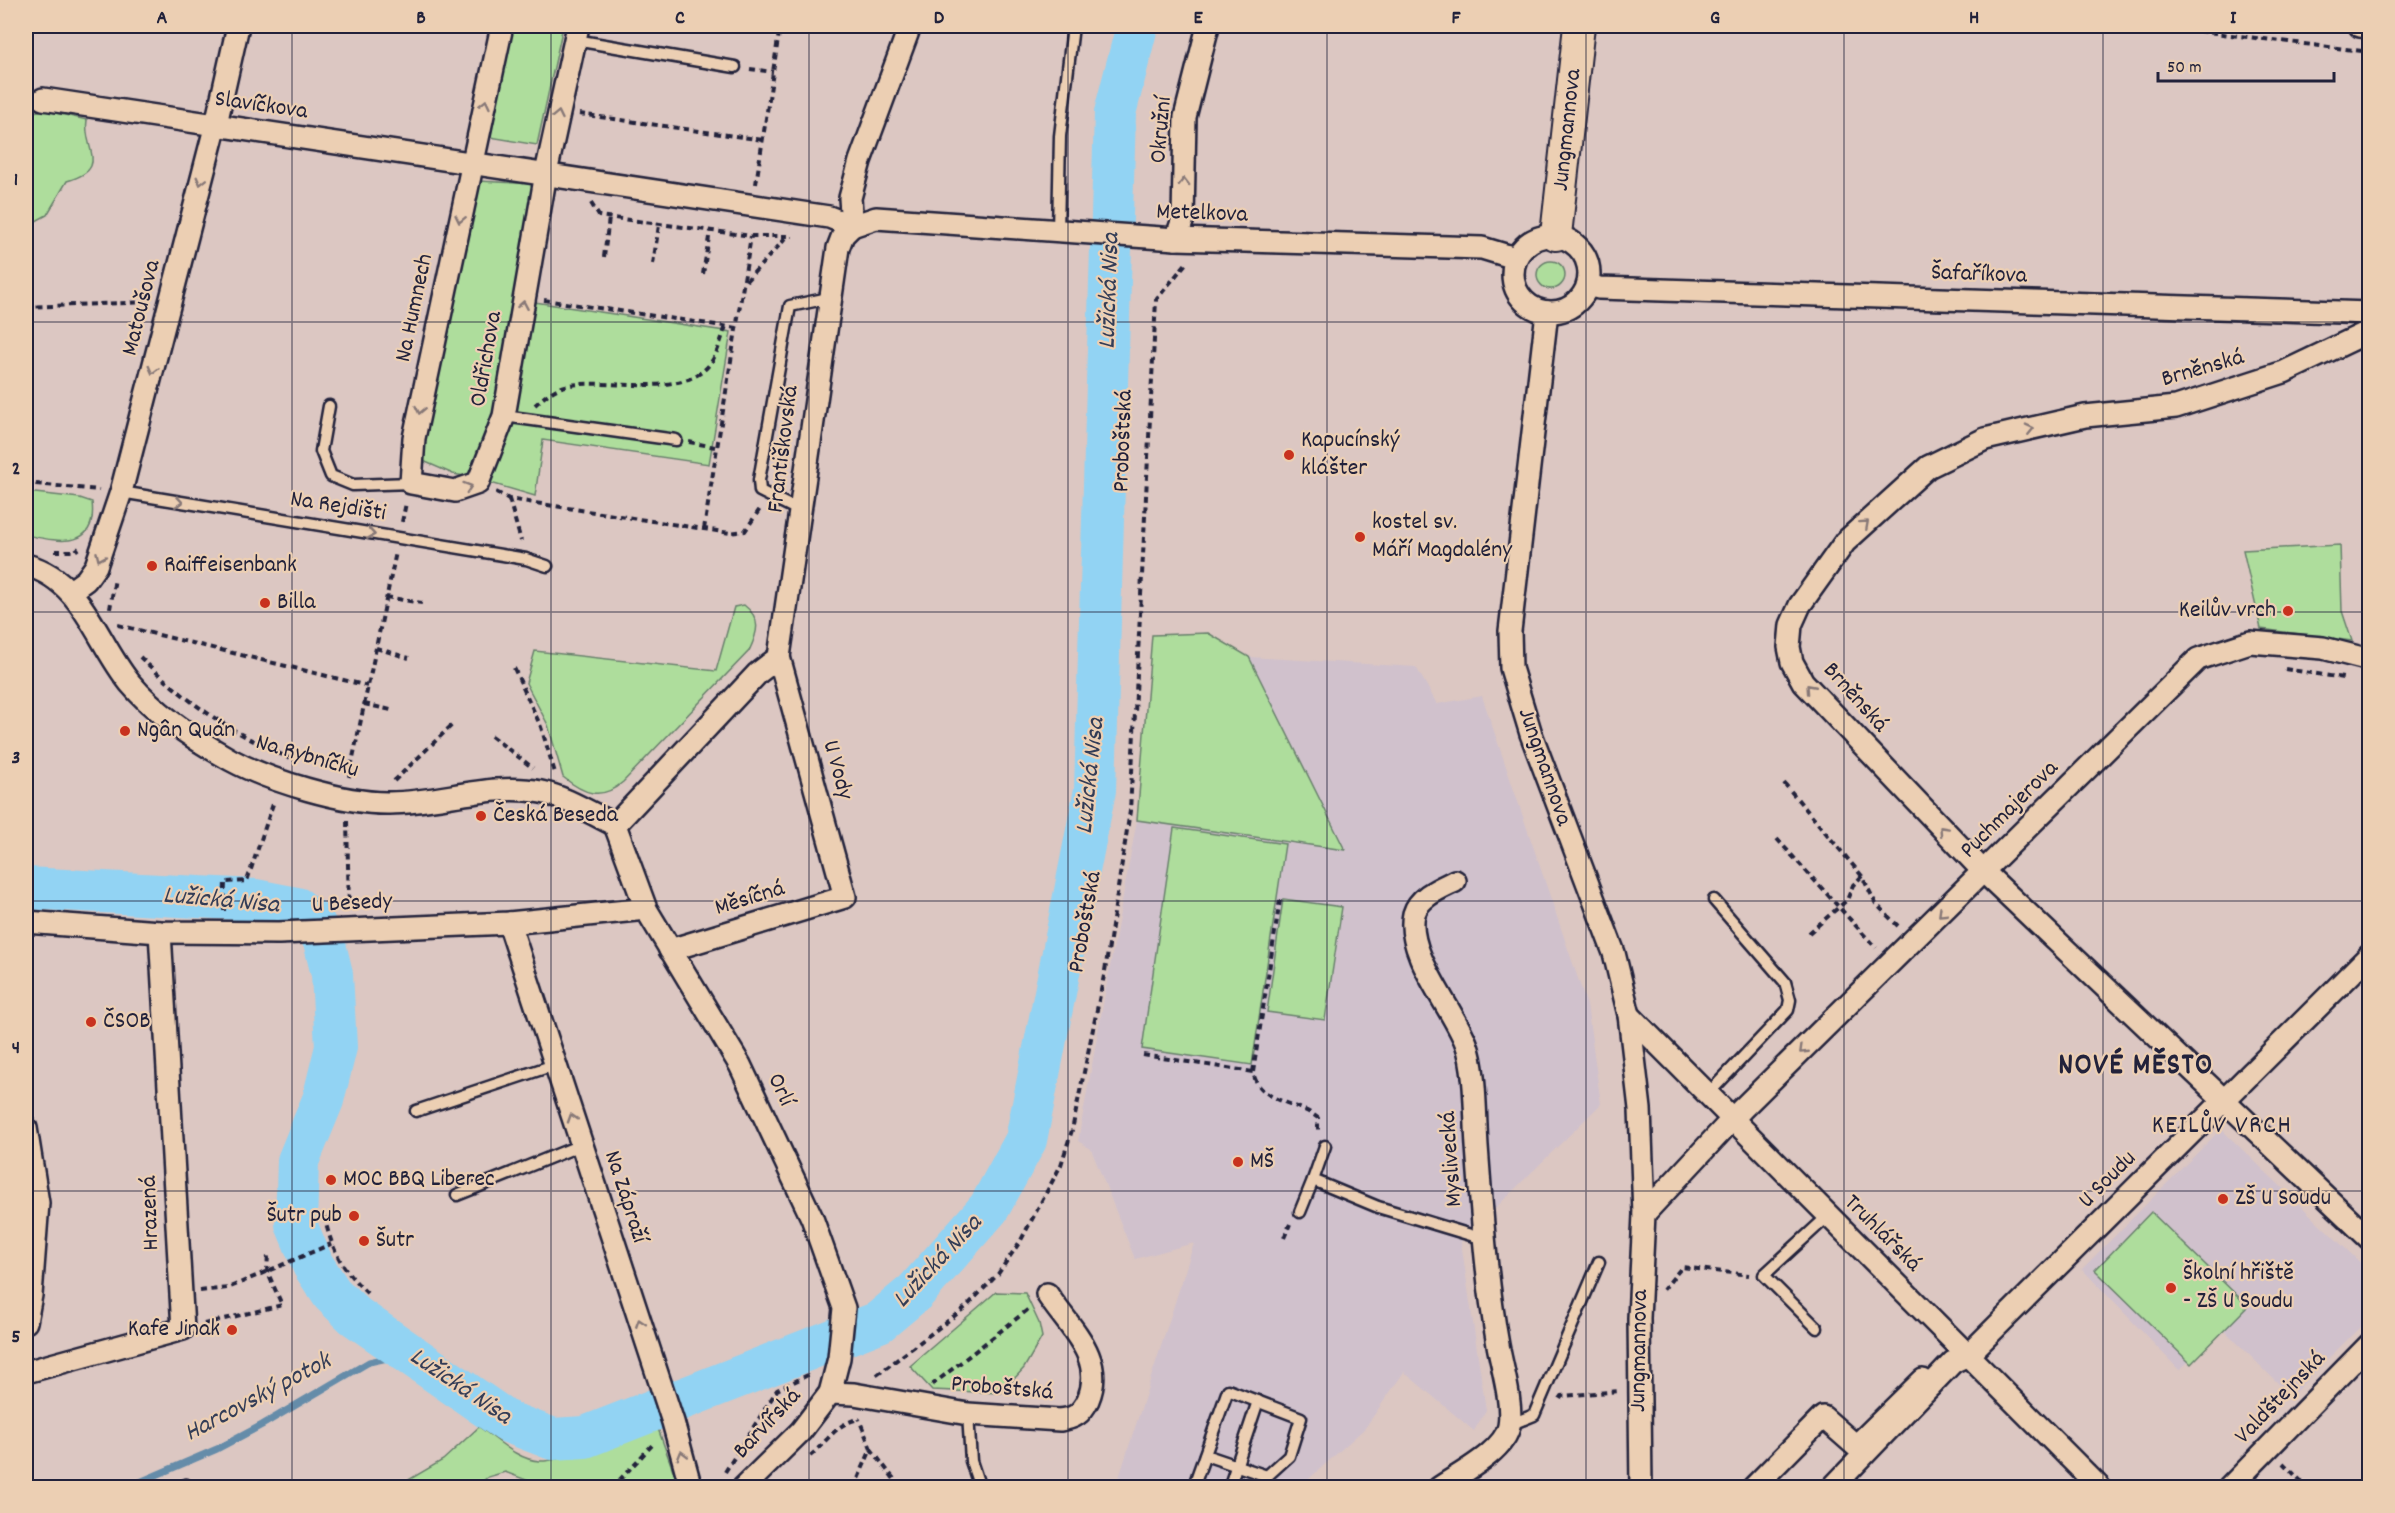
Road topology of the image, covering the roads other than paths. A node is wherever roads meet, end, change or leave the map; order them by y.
1 (238, 26) edge
2 (502, 26) edge
3 (910, 26) edge
4 (1073, 26) edge
5 (1208, 26) edge
6 (1579, 26) edge
7 (2360, 26) edge
8 (2370, 27) edge
9 (576, 33) edge
10 (735, 68) road end
11 (43, 99) dead end
12 (216, 124) junction
13 (472, 162) junction
14 (546, 172) junction
15 (852, 226) junction
16 (1058, 232) junction
17 (1556, 235) junction
18 (1185, 239) junction
19 (1515, 258) junction
20 (1588, 285) junction
21 (829, 298) junction
22 (1547, 312) junction
23 (2370, 313) edge
24 (2370, 331) edge
25 (329, 406) dead end
26 (512, 417) junction
27 (676, 440) road end
28 (411, 483) junction
29 (121, 492) junction
30 (802, 512) junction
31 (26, 565) edge
32 (547, 566) dead end
33 (71, 591) junction
34 (779, 657) junction
35 (2370, 660) edge
36 (615, 825) junction
37 (1984, 872) junction
38 (1455, 881) dead end
39 (845, 897) joint
40 (1714, 900) dead end
41 (646, 909) junction
42 (26, 922) edge
43 (509, 923) junction
44 (160, 932) junction
45 (670, 950) junction
46 (2370, 955) edge
47 (1629, 1015) junction
48 (554, 1065) junction
49 (1707, 1095) junction
50 (2223, 1102) junction
51 (416, 1111) dead end
52 (1731, 1120) junction
53 (26, 1128) edge
54 (580, 1145) junction
55 (1325, 1146) road end
56 (1313, 1180) junction
57 (458, 1195) dead end
58 (1300, 1212) dead end
59 (1644, 1214) junction
60 (1828, 1216) junction
61 (1484, 1239) junction
62 (2370, 1239) edge
63 (1599, 1262) dead end
64 (1047, 1294) road end
65 (26, 1322) edge
66 (1817, 1328) dead end
67 (2370, 1344) edge
68 (1968, 1355) junction
69 (26, 1372) edge
70 (1930, 1386) junction
71 (830, 1394) junction
72 (1258, 1401) junction
73 (968, 1414) junction
74 (1509, 1425) junction
75 (1205, 1455) junction
76 (1236, 1467) junction
77 (1267, 1476) junction
78 (180, 1488) edge
79 (189, 1488) edge
80 (691, 1488) edge
81 (743, 1488) edge
82 (980, 1488) edge
83 (1193, 1488) edge
84 (1229, 1488) edge
85 (1263, 1488) edge
86 (1439, 1488) edge
87 (1641, 1488) edge
88 (1753, 1488) edge
89 (1832, 1488) edge
90 (2100, 1488) edge
91 (2229, 1488) edge

1 - 12 street, Matoušova
13 -> 2 street
3 - 15 street
4 - 16 lane
18 -> 5 street, Okružní
6 - 17 street, Jungmannova
7 - 8 street
9 - 10 lane
14 -> 9 street, Oldřichova
11 - 12 street, Slavíčkova
12 - 13 street, Slavíčkova
12 -> 29 street, Matoušova
13 - 14 street
13 -> 28 street, Na Humnech
14 - 15 street
26 -> 14 street, Oldřichova
15 - 16 street, Metelkova
15 - 21 street, Františkovská
16 - 18 street, Metelkova
17 - 19 street
17 - 20 street
18 - 19 street, Metelkova
19 - 22 street
20 - 22 street
20 - 23 street, Šafaříkova
21 - 30 street, Františkovská
21 - 30 lane
22 - 47 street, Jungmannova
37 -> 24 street, Brněnská
25 - 28 lane
26 - 27 lane
28 -> 26 street, Oldřichova
29 -> 32 lane, Na Rejdišti
29 -> 33 street, Matoušova
30 - 34 street, Františkovská
31 - 33 street, Na Rybníčku
33 - 36 street, Na Rybníčku
34 - 36 street
34 - 39 street, U Vody
35 - 37 street, Puchmajerova
36 - 41 street, Orlí
37 - 50 street, Brněnská
37 -> 52 street, Puchmajerova
38 - 61 street, Myslivecká
39 - 45 street, Měsíčná
40 - 49 lane
41 - 43 street, U Besedy
41 - 45 street, Orlí
42 - 44 street, U Besedy
43 - 44 street, U Besedy
43 - 48 street, Na Zápraží
44 - 69 street, Hrazená
45 - 71 street, Orlí
46 - 50 street, U Soudu
47 - 49 street, Truhlářská
47 - 59 street, Jungmannova
48 - 51 lane
54 -> 48 street, Na Zápraží
49 - 52 street, Truhlářská
50 - 62 street, Brněnská
50 - 68 street, U Soudu
52 - 59 street
52 - 60 street, Truhlářská
53 - 65 street
54 - 57 lane
80 -> 54 street, Na Zápraží
55 - 56 lane
56 - 58 lane
56 - 61 lane
59 - 87 street, Jungmannova
60 - 66 lane
60 - 68 street, Truhlářská
61 - 74 street, Myslivecká
63 - 74 lane
64 - 73 street, Proboštská
67 - 91 street, Valdštejnská
68 - 70 street, U Soudu
68 - 90 street, Truhlářská
70 - 88 street, U Soudu
70 - 89 street, U Soudu
71 - 73 street, Proboštská
71 - 81 street, Barvířská
72 - 75 lane
72 - 76 lane
72 - 77 lane
73 - 82 lane
74 - 86 street
75 - 76 lane
75 - 83 lane
76 - 77 lane
76 - 84 lane
77 - 85 lane
78 - 79 lane

